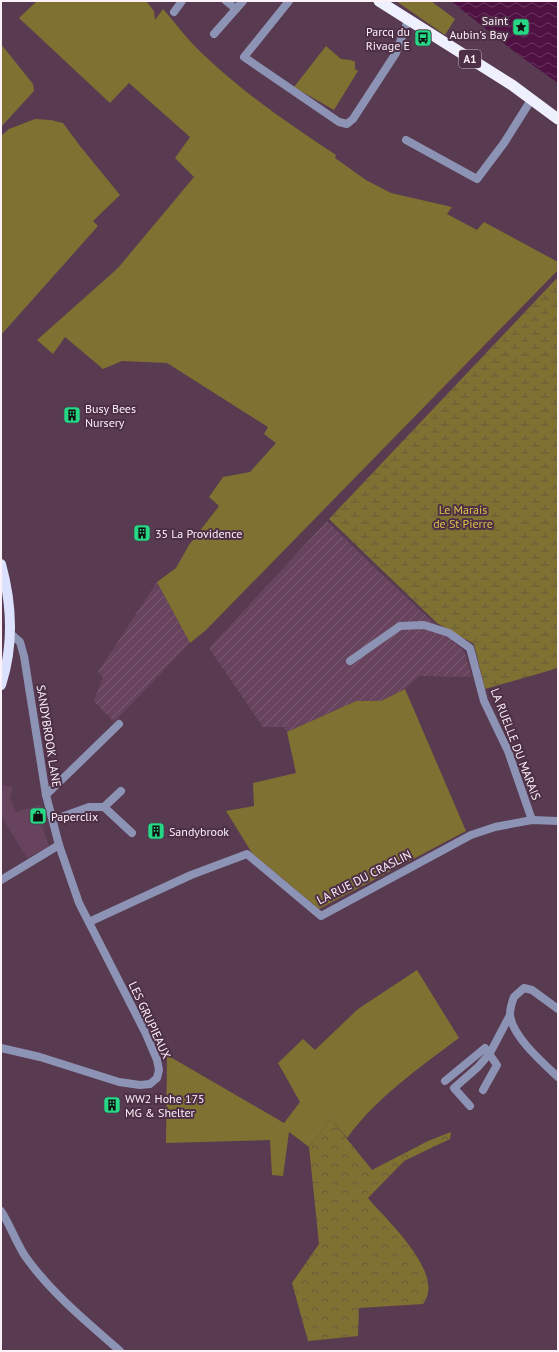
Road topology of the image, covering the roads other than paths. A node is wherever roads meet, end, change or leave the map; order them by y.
1 (182, 1) edge
2 (226, 1) edge
3 (243, 1) edge
4 (289, 1) edge
5 (379, 1) edge
6 (236, 9) junction
7 (174, 12) dead end
8 (408, 20) junction
9 (214, 34) dead end
10 (532, 100) junction
11 (558, 119) edge
12 (406, 140) dead end
13 (1, 564) edge
14 (11, 634) junction
15 (350, 661) dead end
16 (1, 685) edge
17 (119, 724) dead end
18 (120, 791) dead end
19 (46, 795) junction
20 (104, 807) junction
21 (53, 820) junction
22 (532, 820) junction
23 (558, 821) edge
24 (132, 833) dead end
25 (59, 845) junction
26 (1, 880) edge
27 (89, 922) junction
28 (558, 1008) edge
29 (510, 1015) junction
30 (1, 1048) edge
31 (490, 1053) junction
32 (558, 1077) edge
33 (445, 1081) dead end
34 (483, 1090) dead end
35 (470, 1106) dead end
36 (1, 1210) edge
37 (120, 1351) edge

1 - 7 street
2 - 6 street
3 - 6 street
4 - 8 street
5 - 8 highway, A1
6 - 9 street
8 - 10 highway, A1
10 - 11 highway, A1
10 - 12 street
13 - 14 main road
14 - 16 main road
14 - 19 street, SANDYBROOK LANE
15 - 22 street, LA RUELLE DU MARAIS
17 - 19 street
18 - 20 street
19 - 21 street, SANDYBROOK LANE
20 - 21 street
20 - 24 street
21 - 25 street, SANDYBROOK LANE
22 - 23 street, LA RUE DU CRASLIN
22 - 27 street, LA RUE DU CRASLIN
25 - 26 street
25 - 27 street, LES GRUPIEAUX
27 - 30 street, LES GRUPIEAUX
28 - 29 street
29 - 31 street
29 - 32 street
31 - 33 street
31 - 34 street
31 - 35 street
36 - 37 street

